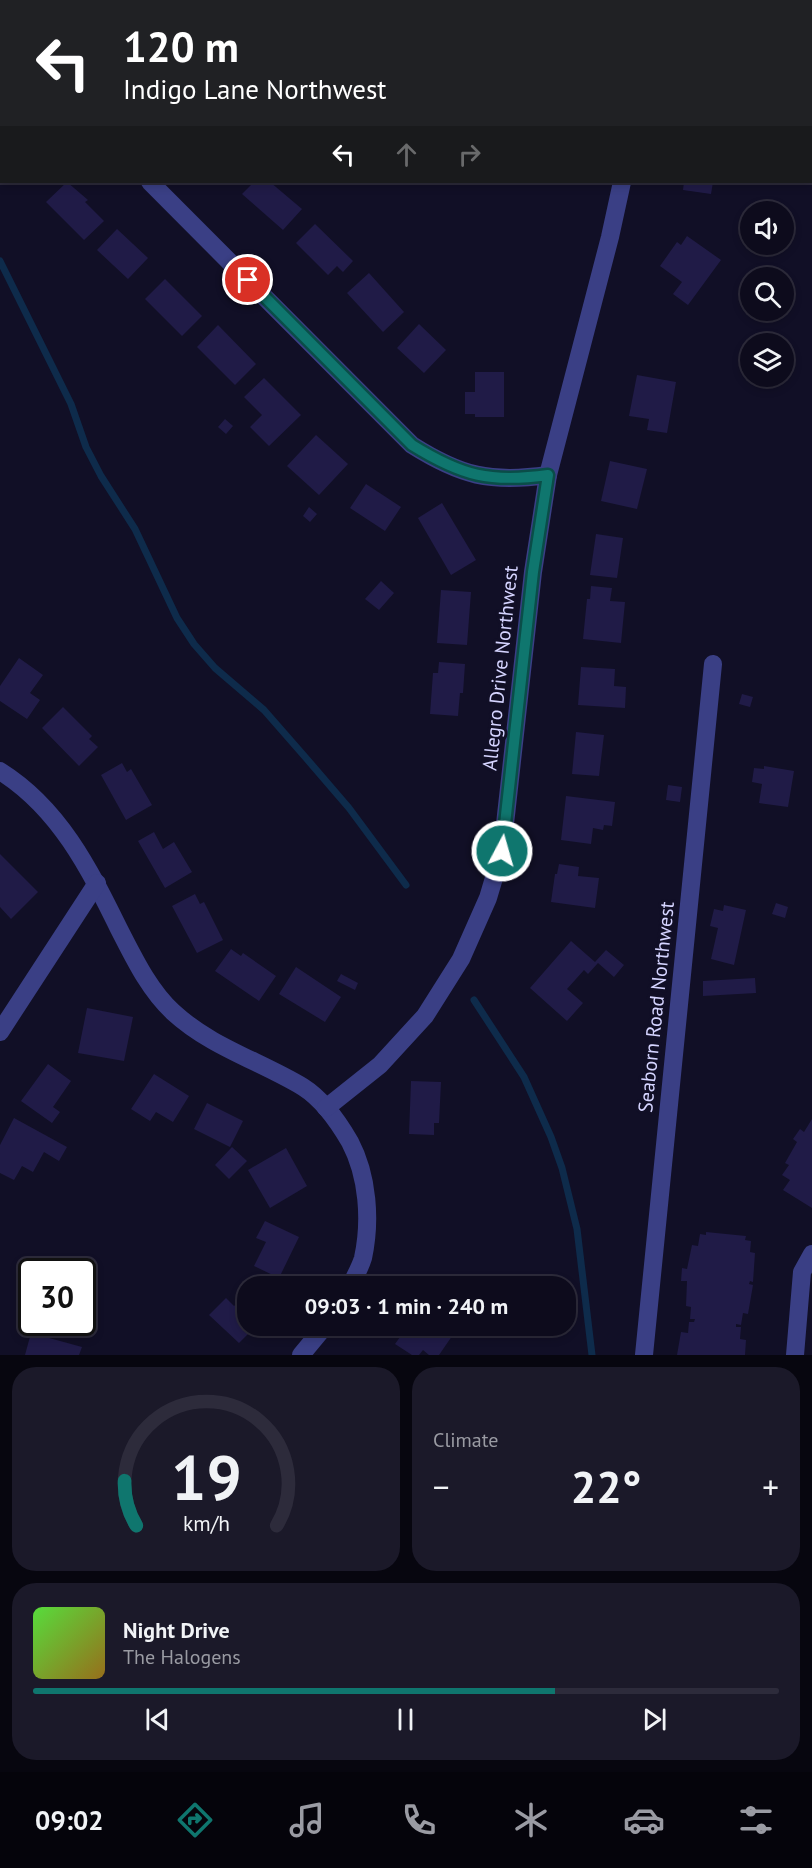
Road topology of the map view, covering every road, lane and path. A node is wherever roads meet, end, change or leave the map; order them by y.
1 (151, 183) edge
2 (622, 183) edge
3 (548, 475) junction
4 (713, 664) dead end
5 (0, 771) edge
6 (97, 883) junction
7 (0, 1032) edge
8 (326, 1108) junction
9 (812, 1254) edge
10 (355, 1276) edge
11 (317, 1336) edge
12 (302, 1355) edge
13 (644, 1355) edge
14 (795, 1355) edge

1 - 3 street
2 - 3 street, Allegro Drive Northwest
3 - 8 street, Allegro Drive Northwest
4 - 13 street, Seaborn Road Northwest
5 - 6 street
6 - 7 street
6 - 8 street
8 - 10 street
9 - 14 street
11 - 12 street

